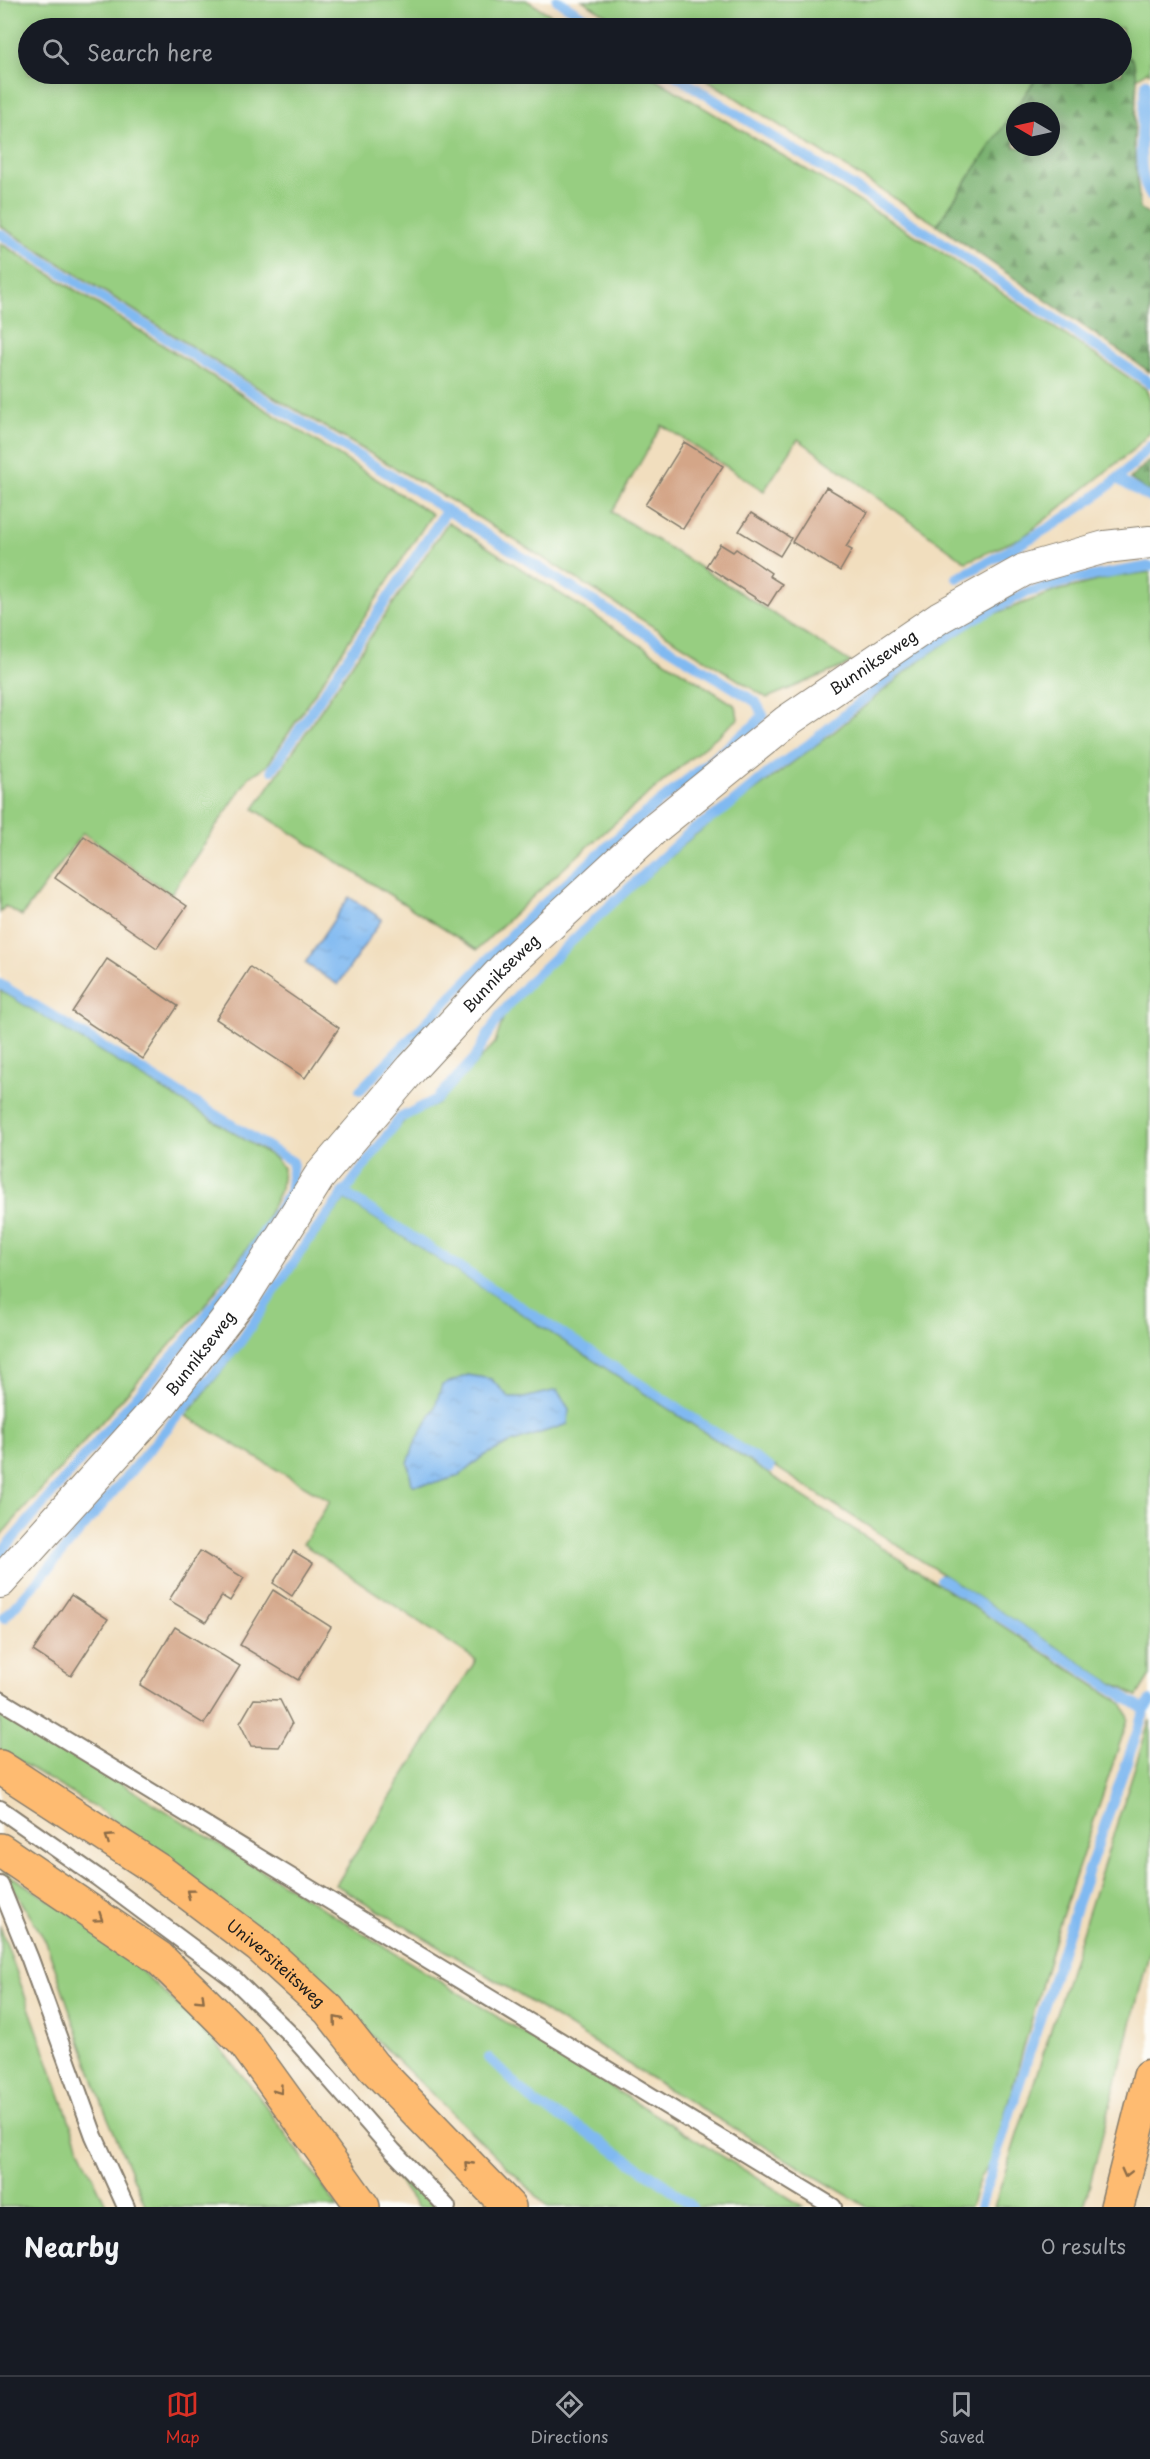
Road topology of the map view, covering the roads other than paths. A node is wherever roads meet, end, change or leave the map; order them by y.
1 (1150, 542) edge
2 (0, 1582) edge
3 (0, 1700) edge
4 (0, 1767) edge
5 (0, 1809) edge
6 (0, 1850) edge
7 (0, 1885) edge
8 (1150, 2076) edge
9 (126, 2207) edge
10 (363, 2207) edge
11 (447, 2207) edge
12 (509, 2207) edge
13 (833, 2207) edge
14 (1118, 2207) edge

1 - 2 street, Bunnikseweg
3 - 13 lane
12 -> 4 main road, Universiteitsweg
5 - 11 lane
6 -> 10 main road
7 - 9 lane
8 -> 14 main road

